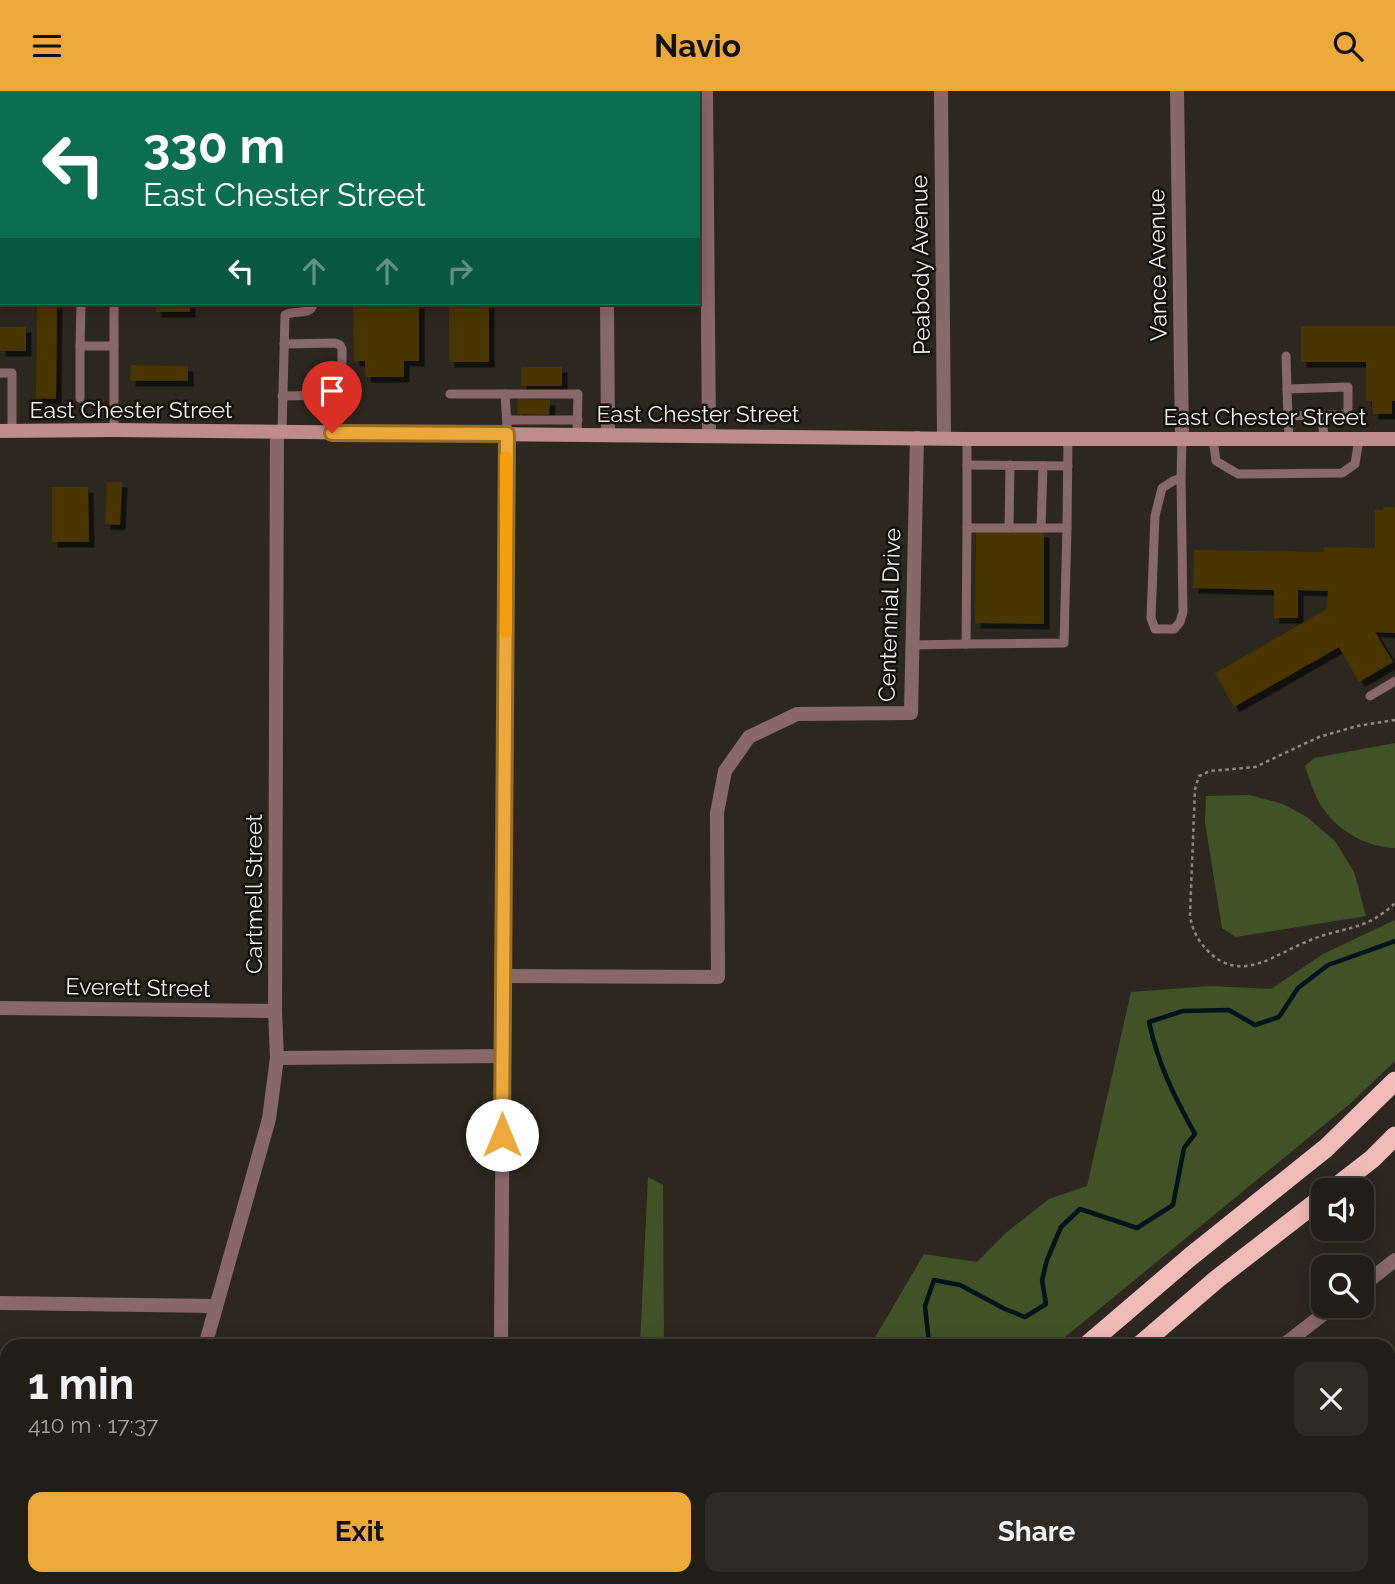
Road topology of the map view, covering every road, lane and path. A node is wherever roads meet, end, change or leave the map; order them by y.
1 (706, 91) edge
2 (941, 91) edge
3 (1177, 91) edge
4 (80, 305) edge
5 (114, 305) edge
6 (313, 305) edge
7 (607, 305) edge
8 (284, 344) junction
9 (80, 346) junction
10 (114, 346) junction
11 (1286, 356) dead end
12 (0, 373) edge
13 (1287, 389) junction
14 (450, 394) dead end
15 (505, 394) junction
16 (282, 396) junction
17 (80, 398) dead end
18 (1322, 415) junction
19 (1288, 416) junction
20 (507, 427) junction
21 (578, 427) junction
22 (114, 430) junction
23 (6, 431) edge
24 (279, 432) junction
25 (608, 435) junction
26 (709, 435) junction
27 (917, 438) junction
28 (944, 438) junction
29 (1069, 438) junction
30 (967, 439) junction
31 (1182, 439) junction
32 (1213, 439) junction
33 (1289, 439) junction
34 (1324, 439) junction
35 (1359, 439) junction
36 (1395, 439) edge
37 (967, 465) junction
38 (1010, 465) junction
39 (1043, 466) junction
40 (1068, 466) junction
41 (1181, 478) junction
42 (1067, 527) junction
43 (967, 528) junction
44 (1009, 528) junction
45 (1041, 528) junction
46 (966, 644) junction
47 (912, 645) junction
48 (1395, 681) edge
49 (1370, 695) dead end
50 (1395, 720) edge
51 (1395, 903) edge
52 (503, 975) junction
53 (0, 1008) edge
54 (275, 1011) junction
55 (502, 1056) junction
56 (277, 1058) junction
57 (1395, 1081) edge
58 (1395, 1136) edge
59 (1347, 1178) edge
60 (1311, 1206) edge
61 (1395, 1260) edge
62 (1374, 1277) edge
63 (0, 1303) edge
64 (216, 1306) junction
65 (1319, 1318) edge
66 (207, 1339) edge
67 (501, 1339) edge
68 (1094, 1339) edge
69 (1147, 1339) edge
70 (1292, 1339) edge

1 - 26 street
2 - 28 street, Peabody Avenue
3 - 31 street, Vance Avenue
4 - 9 lane
5 - 10 lane
6 - 8 lane
7 - 25 street
8 - 16 lane
8 - 16 lane
9 - 10 lane
9 - 17 lane
10 - 22 lane
11 - 13 lane
12 - 23 lane
13 - 18 lane
13 - 19 lane
14 - 15 lane
15 - 20 lane
15 - 21 lane
16 - 24 lane
18 - 19 lane
18 - 34 lane
19 - 33 lane
20 - 21 main road, East Chester Street
20 - 24 main road, East Chester Street
20 - 52 street
21 - 25 main road, East Chester Street
22 - 23 main road, East Chester Street
22 - 24 main road, East Chester Street
24 - 54 street, Cartmell Street
25 - 26 main road, East Chester Street
26 - 27 main road, East Chester Street
27 - 28 main road, East Chester Street
27 - 47 street, Centennial Drive
28 - 30 main road, East Chester Street
29 - 30 main road, East Chester Street
29 - 31 main road, East Chester Street
29 - 40 lane
30 - 37 lane
31 - 32 main road, East Chester Street
31 - 41 lane
32 - 33 main road, East Chester Street
32 - 35 lane
33 - 34 main road, East Chester Street
34 - 35 main road, East Chester Street
35 - 36 main road, East Chester Street
37 - 38 lane
37 - 43 lane
38 - 39 lane
38 - 44 lane
39 - 40 lane
39 - 45 lane
40 - 42 lane
41 - 41 lane
42 - 45 lane
42 - 46 lane
43 - 44 lane
43 - 46 lane
44 - 45 lane
46 - 47 lane
47 - 52 street, Centennial Drive
48 - 49 lane
50 - 51 path
52 - 55 street
53 - 54 street, Everett Street
54 - 56 street, Cartmell Street
55 - 56 street
55 - 67 street
56 - 64 street, Cartmell Street
57 - 68 highway
58 - 59 highway
60 - 69 highway
61 - 62 street
63 - 64 street
64 - 66 street, Cartmell Street
65 - 70 street

